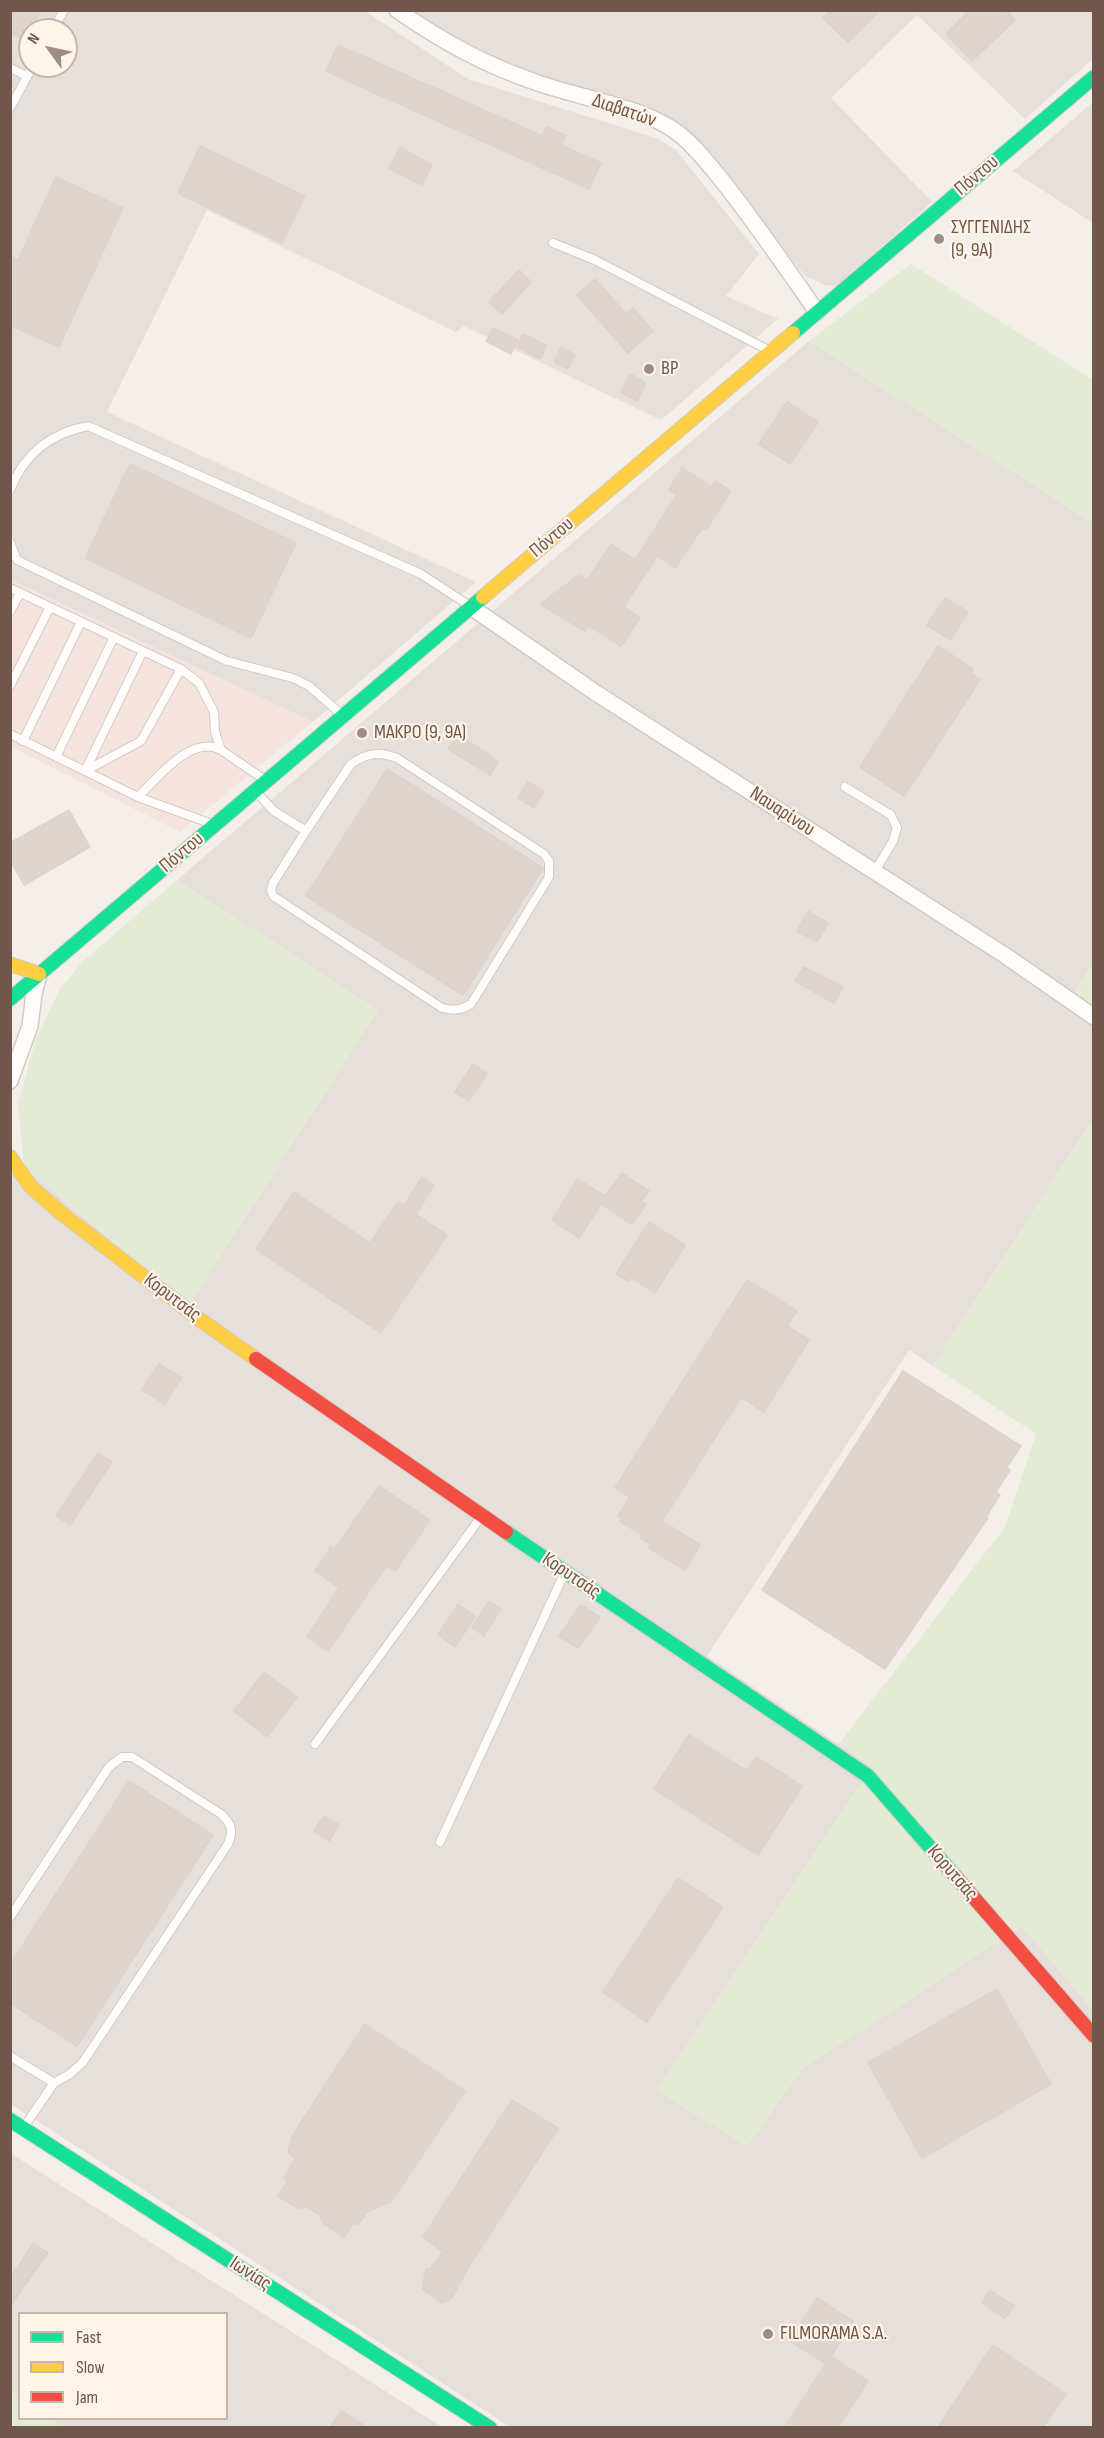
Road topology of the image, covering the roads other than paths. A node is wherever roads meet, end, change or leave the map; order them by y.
1 (397, 10) edge
2 (1094, 77) edge
3 (26, 78) edge
4 (10, 108) edge
5 (553, 243) dead end
6 (817, 312) junction
7 (771, 352) junction
8 (10, 490) edge
9 (10, 543) edge
10 (10, 588) edge
11 (20, 593) junction
12 (50, 607) junction
13 (471, 607) junction
14 (10, 612) edge
15 (81, 622) junction
16 (114, 637) junction
17 (143, 651) junction
18 (182, 669) junction
19 (10, 686) edge
20 (343, 716) junction
21 (10, 734) edge
22 (23, 741) junction
23 (221, 750) junction
24 (56, 757) junction
25 (84, 771) junction
26 (260, 786) junction
27 (845, 787) dead end
28 (138, 797) junction
29 (214, 825) junction
30 (306, 831) junction
31 (875, 871) junction
32 (10, 964) edge
33 (39, 974) junction
34 (10, 999) edge
35 (1094, 1017) edge
36 (10, 1081) edge
37 (10, 1157) edge
38 (482, 1516) junction
39 (565, 1573) junction
40 (315, 1744) dead end
41 (440, 1842) dead end
42 (10, 1917) edge
43 (1094, 2036) edge
44 (10, 2056) edge
45 (54, 2083) junction
46 (10, 2120) edge
47 (23, 2128) junction
48 (490, 2427) edge

1 - 6 street, Διαβατών
2 - 6 street, Πόντου
3 - 4 lane
5 - 7 lane
6 - 7 street, Πόντου
7 - 13 street, Πόντου
8 - 13 lane
9 - 20 lane
10 - 11 lane
11 - 12 lane
11 - 14 lane
12 - 15 lane
12 - 19 lane
13 - 20 street, Πόντου
13 - 31 street, Ναυαρίνου
15 - 16 lane
15 - 22 lane
16 - 17 lane
16 - 24 lane
17 - 18 lane
17 - 25 lane
18 - 23 lane
18 - 25 lane
20 - 26 street, Πόντου
21 - 22 lane
22 - 24 lane
23 - 26 lane
23 - 28 lane
24 - 25 lane
25 - 28 lane
26 - 29 street, Πόντου
26 - 30 lane
27 - 31 lane
28 - 29 lane
29 - 33 street, Πόντου
30 - 30 lane
31 - 35 street, Ναυαρίνου
32 - 33 street
33 - 34 street, Πόντου
33 - 36 street
37 - 38 street, Κορυτσάς
38 - 39 street, Κορυτσάς
38 - 40 lane
39 - 41 lane
39 - 43 street, Κορυτσάς
42 - 45 lane
44 - 45 lane
45 - 47 lane
46 - 47 street, Ιωνίας
47 - 48 street, Ιωνίας

